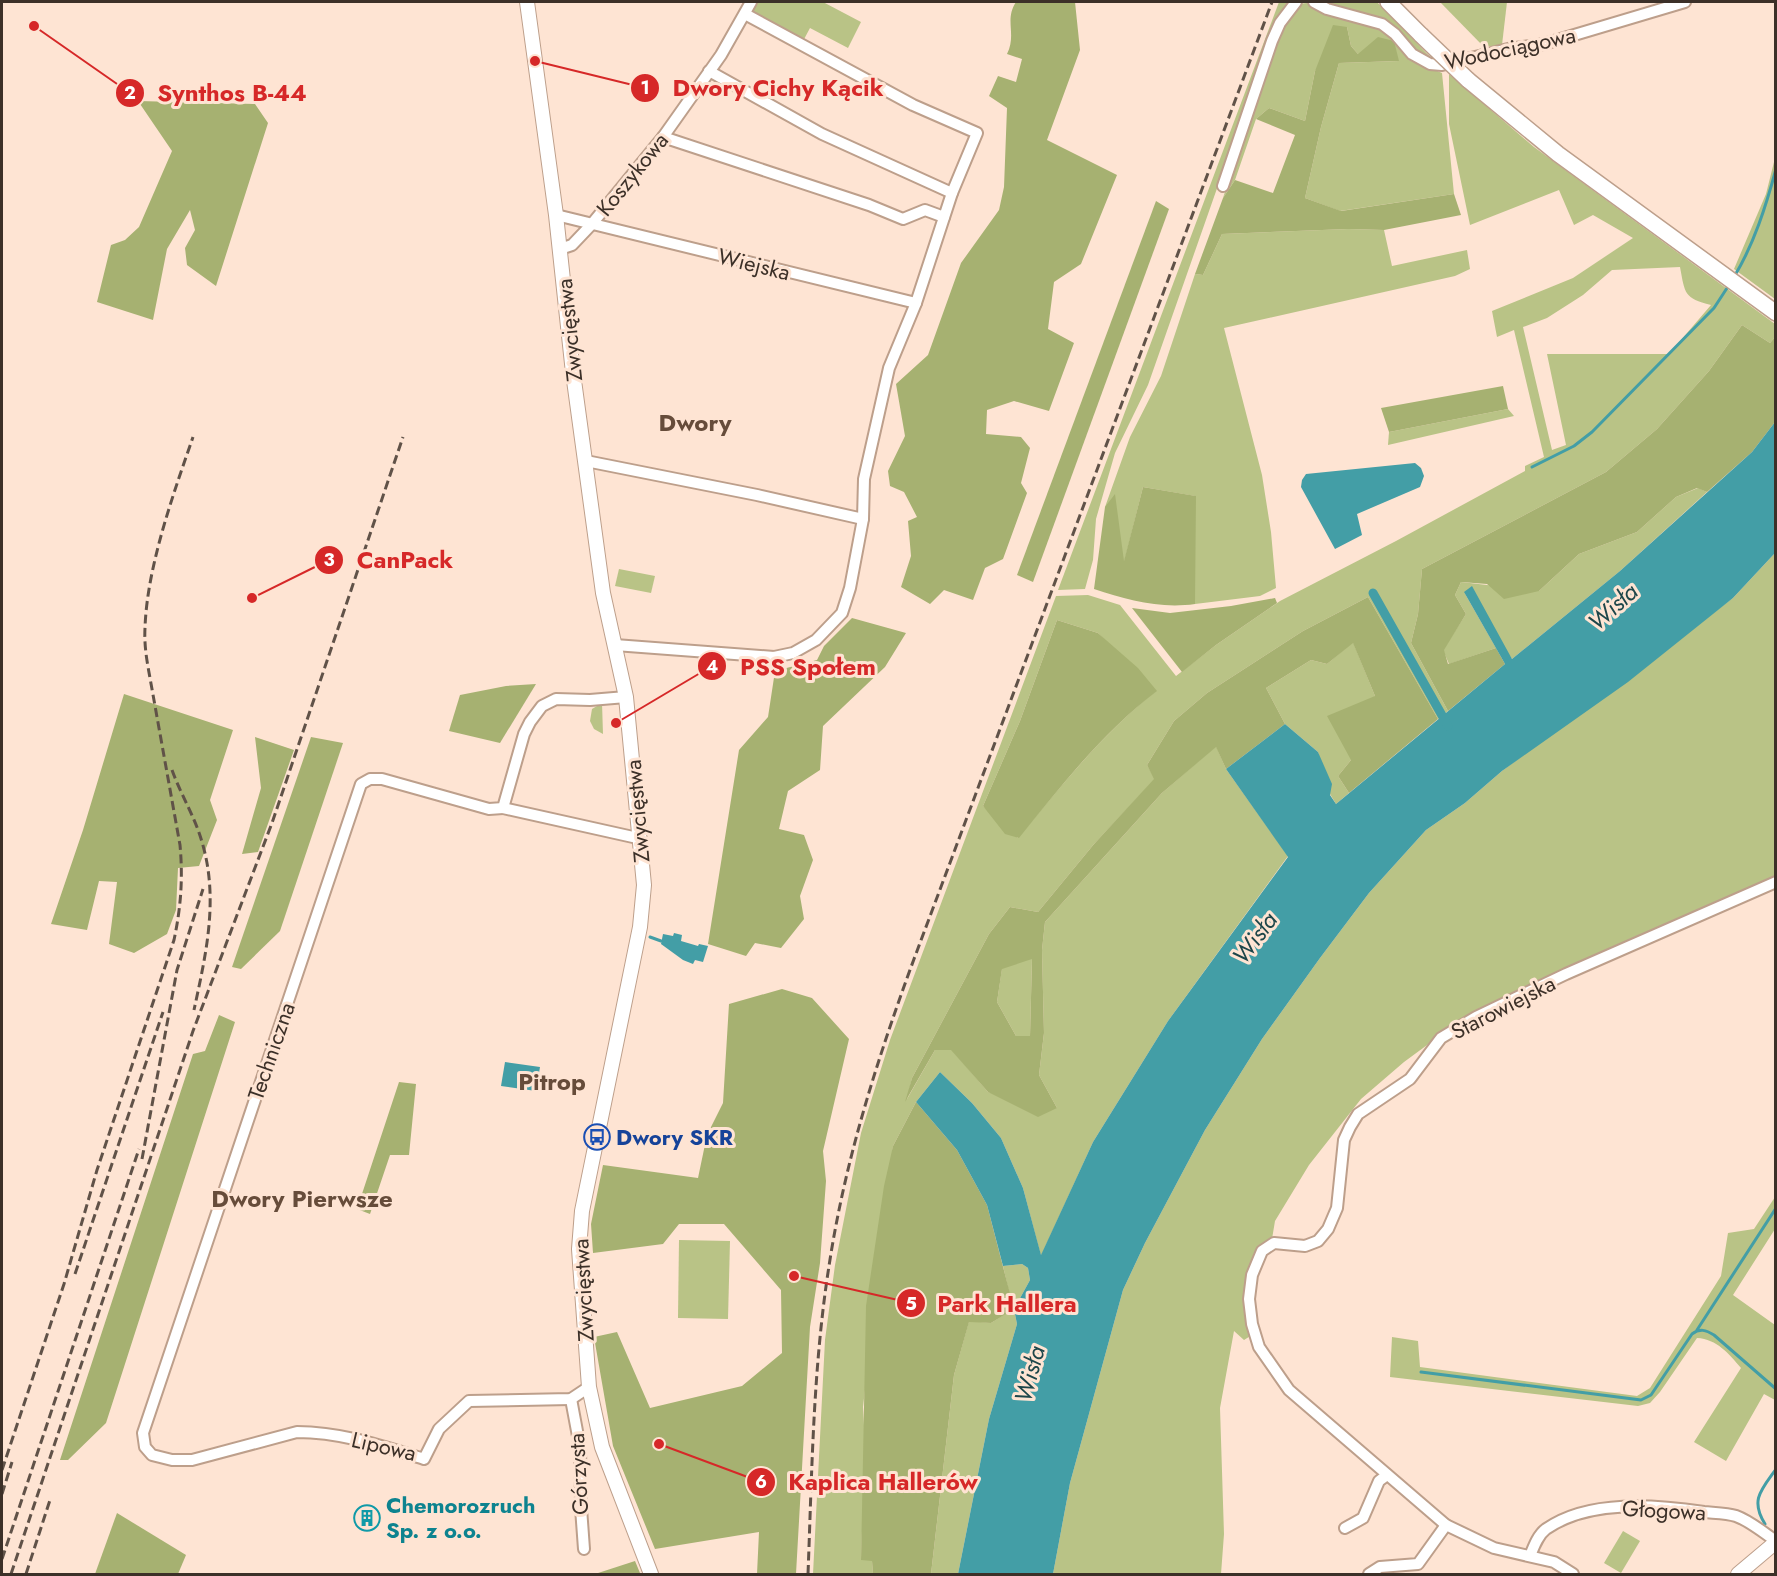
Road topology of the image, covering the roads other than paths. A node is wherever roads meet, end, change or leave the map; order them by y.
1 (527, 2) edge
2 (750, 2) edge
3 (1296, 2) edge
4 (1314, 2) edge
5 (1388, 2) edge
6 (1684, 2) edge
7 (745, 14) junction
8 (709, 71) junction
9 (663, 137) junction
10 (1223, 186) dead end
11 (952, 193) junction
12 (556, 215) junction
13 (944, 217) junction
14 (591, 225) junction
15 (560, 249) junction
16 (916, 303) junction
17 (1776, 313) edge
18 (585, 461) junction
19 (863, 519) junction
20 (615, 645) junction
21 (626, 697) junction
22 (503, 808) junction
23 (640, 837) junction
24 (1776, 882) edge
25 (589, 1387) junction
26 (571, 1399) junction
27 (152, 1455) joint
28 (1387, 1475) junction
29 (1446, 1525) junction
30 (1345, 1528) dead end
31 (1776, 1541) edge
32 (584, 1549) dead end
33 (1530, 1556) junction
34 (651, 1575) edge
35 (1369, 1575) edge
36 (1573, 1575) edge
37 (1738, 1575) edge

1 - 12 street, Zwycięstwa
2 - 7 street, Koszykowa
3 - 10 street
4 - 6 street, Wodociągowa
5 - 17 main road, bridge
7 - 8 street, Koszykowa
7 - 11 street
8 - 9 street, Koszykowa
8 - 11 street
9 - 13 street
9 - 14 street, Koszykowa
11 - 13 street
12 - 14 street, Koszykowa
12 - 15 street, Zwycięstwa
13 - 16 street
14 - 15 street, Koszykowa
14 - 16 street, Wiejska
15 - 18 street, Zwycięstwa
16 - 19 street
18 - 19 street
18 - 20 street, Zwycięstwa
19 - 20 street
20 - 21 street, Zwycięstwa
21 - 22 street
21 - 23 street, Zwycięstwa
22 - 23 street, Techniczna
22 - 27 street, Techniczna
23 - 25 street, Zwycięstwa
24 - 28 street, Starowiejska
25 - 26 street
25 - 34 street, Zwycięstwa
26 - 27 street, Lipowa
26 - 32 street, Górzysta
28 - 29 street, Starowiejska
28 - 30 street
29 - 33 street, Starowiejska
29 - 35 street
31 - 33 street, Głogowa
31 - 37 street
33 - 36 street, Starowiejska

